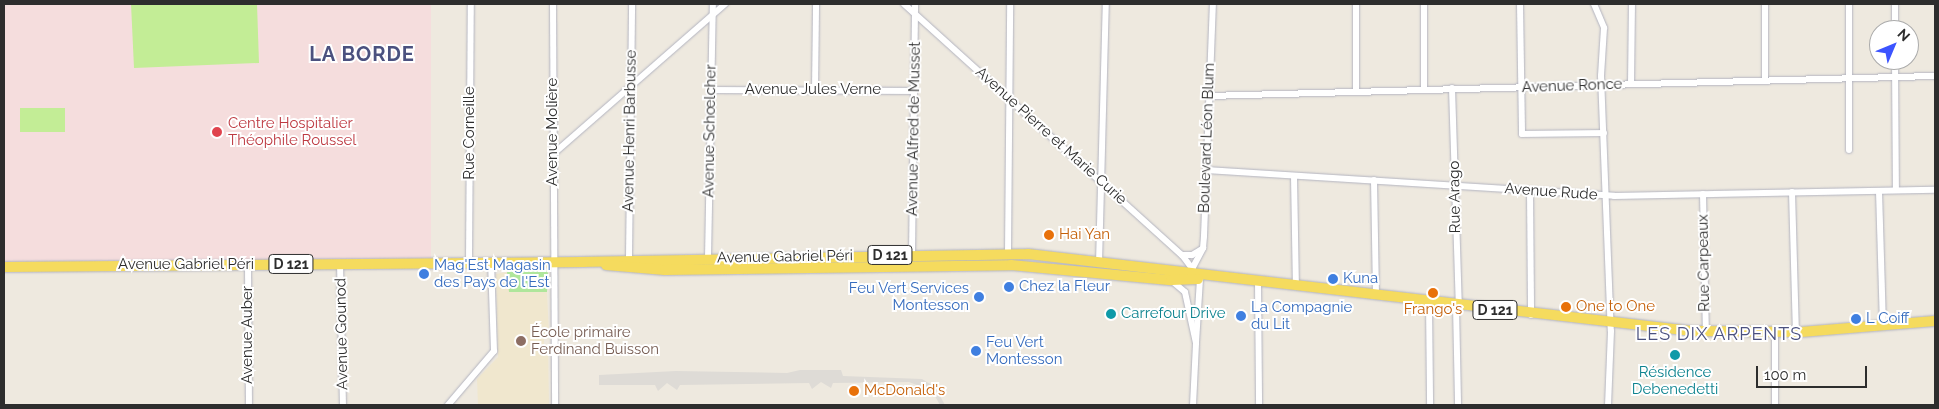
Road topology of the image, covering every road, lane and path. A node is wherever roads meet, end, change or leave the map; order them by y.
1 (471, 4) edge
2 (553, 4) edge
3 (632, 4) edge
4 (713, 4) edge
5 (725, 4) edge
6 (816, 4) edge
7 (904, 4) edge
8 (915, 4) edge
9 (1010, 4) edge
10 (1106, 4) edge
11 (1213, 4) edge
12 (1356, 4) edge
13 (1424, 4) edge
14 (1520, 4) edge
15 (1594, 4) edge
16 (1632, 4) edge
17 (1765, 4) edge
18 (1849, 4) edge
19 (1895, 4) edge
20 (916, 14) junction
21 (713, 15) junction
22 (1895, 20) edge
23 (1895, 70) edge
24 (1935, 76) edge
25 (1895, 77) junction
26 (1849, 79) junction
27 (1765, 80) junction
28 (1631, 84) junction
29 (1603, 85) junction
30 (631, 86) junction
31 (1452, 88) junction
32 (1521, 88) junction
33 (1424, 89) junction
34 (712, 90) junction
35 (815, 90) junction
36 (914, 91) junction
37 (1356, 91) junction
38 (1208, 96) junction
39 (1010, 99) junction
40 (1604, 133) junction
41 (1849, 150) dead end
42 (552, 155) junction
43 (1206, 170) junction
44 (1294, 176) junction
45 (1374, 180) junction
46 (1103, 182) junction
47 (1454, 185) junction
48 (1879, 190) junction
49 (1896, 190) junction
50 (1935, 190) edge
51 (1530, 191) junction
52 (1792, 192) junction
53 (1702, 194) junction
54 (1606, 196) junction
55 (1203, 248) junction
56 (1008, 253) junction
57 (1182, 254) junction
58 (912, 255) junction
59 (629, 258) junction
60 (708, 258) junction
61 (553, 261) junction
62 (469, 262) junction
63 (491, 262) junction
64 (578, 262) junction
65 (340, 263) junction
66 (1099, 263) junction
67 (248, 265) junction
68 (4, 267) edge
69 (1196, 274) junction
70 (1171, 280) junction
71 (1258, 282) junction
72 (1296, 286) junction
73 (1376, 296) junction
74 (1429, 302) junction
75 (1457, 306) junction
76 (1532, 315) junction
77 (1935, 321) edge
78 (1610, 324) junction
79 (1883, 327) junction
80 (1706, 332) junction
81 (1796, 332) junction
82 (1774, 333) junction
83 (1196, 343) junction
84 (249, 405) edge
85 (343, 405) edge
86 (448, 405) edge
87 (555, 405) edge
88 (1193, 405) edge
89 (1259, 405) edge
90 (1430, 405) edge
91 (1458, 405) edge
92 (1608, 405) edge
93 (1775, 405) edge

1 - 62 street, Rue Corneille
2 - 42 street, Avenue Molière
3 - 30 street, Avenue Henri Barbusse
4 - 21 street, Avenue Schœlcher
5 - 21 street
6 - 35 street
7 - 20 street, Avenue Pierre et Marie Curie
8 - 20 street, Avenue Alfred de Musset
9 - 39 street
10 - 46 street
11 - 38 street, Boulevard Léon Blum
12 - 37 street
13 - 33 street
14 - 32 street
15 - 29 street
16 - 28 street
17 - 27 street
18 - 26 street
19 - 22 street
20 - 36 street, Avenue Alfred de Musset
20 - 39 street, Avenue Pierre et Marie Curie
21 - 30 street
21 - 34 street, Avenue Schœlcher
23 - 25 street
24 - 25 street, Avenue Ronce
25 - 26 street, Avenue Ronce
25 - 49 street
26 - 27 street, Avenue Ronce
26 - 41 street
27 - 28 street, Avenue Ronce
28 - 29 street, Avenue Ronce
29 - 32 street, Avenue Ronce
29 - 40 street
30 - 42 street
30 - 59 street, Avenue Henri Barbusse
31 - 32 street, Avenue Ronce
31 - 33 street, Avenue Ronce
31 - 47 street, Rue Arago
32 - 40 street
33 - 37 street, Avenue Ronce
34 - 35 street, Avenue Jules Verne
34 - 60 street, Avenue Schœlcher
35 - 36 street, Avenue Jules Verne
36 - 58 street, Avenue Alfred de Musset
37 - 38 street, Avenue Ronce
38 - 43 street, Boulevard Léon Blum
39 - 46 street, Avenue Pierre et Marie Curie
39 - 56 street
40 - 54 street
42 - 61 street, Avenue Molière
43 - 44 street, Avenue Rude
43 - 55 street, Boulevard Léon Blum
44 - 45 street, Avenue Rude
44 - 72 street
45 - 47 street, Avenue Rude
45 - 73 street
46 - 57 street, Avenue Pierre et Marie Curie
46 - 66 street
47 - 51 street, Avenue Rude
47 - 75 street, Rue Arago
48 - 49 street, Avenue Rude
48 - 52 street, Avenue Rude
48 - 79 street
49 - 50 street, Avenue Rude
51 - 54 street, Avenue Rude
51 - 76 street
52 - 53 street, Avenue Rude
52 - 81 street
53 - 54 street, Avenue Rude
53 - 80 street, Rue Carpeaux
54 - 78 street
55 - 57 street
55 - 69 street, Boulevard Léon Blum
56 - 58 main road, Avenue Gabriel Péri / D 121
56 - 66 main road, Avenue Gabriel Péri / D 121
57 - 69 street, Avenue Pierre et Marie Curie
58 - 60 main road, Avenue Gabriel Péri / D 121
59 - 60 main road, Avenue Gabriel Péri / D 121
59 - 64 main road, Avenue Gabriel Péri / D 121
61 - 63 main road, Avenue Gabriel Péri / D 121
61 - 64 main road, Avenue Gabriel Péri / D 121
61 - 87 street, Avenue Molière
62 - 63 main road, Avenue Gabriel Péri / D 121
62 - 65 main road, Avenue Gabriel Péri / D 121
63 - 86 street
64 - 70 main road, Avenue Gabriel Péri / D 121
65 - 67 main road, Avenue Gabriel Péri / D 121
65 - 85 street, Avenue Gounod
66 - 69 main road, Avenue Gabriel Péri / D 121
67 - 68 main road, Avenue Gabriel Péri / D 121
67 - 84 street, Avenue Auber
69 - 70 main road, Avenue Gabriel Péri / D 121
69 - 71 main road, D 121
69 - 83 street
70 - 83 street
71 - 72 main road, D 121
71 - 89 street
72 - 73 main road, D 121
73 - 74 main road, D 121
74 - 75 main road, D 121
74 - 90 street
75 - 76 main road, D 121
75 - 91 street, Rue Arago
76 - 78 main road, D 121
77 - 79 main road, D 121
78 - 80 main road, D 121
78 - 92 street
79 - 81 main road, D 121
80 - 82 main road, D 121
81 - 82 main road, D 121
82 - 93 street
83 - 88 street

